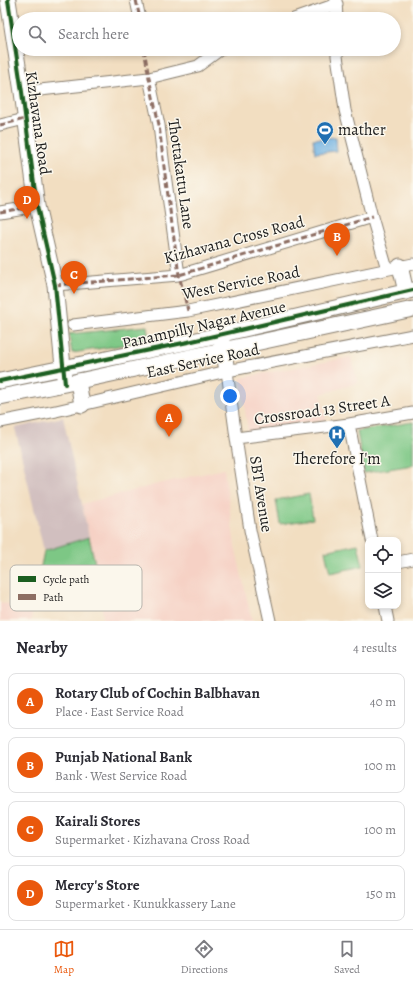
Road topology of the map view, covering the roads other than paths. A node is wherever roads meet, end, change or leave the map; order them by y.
1 (8, 0) edge
2 (136, 0) edge
3 (337, 2) edge
4 (139, 12) edge
5 (312, 12) edge
6 (12, 26) edge
7 (17, 56) edge
8 (212, 56) edge
9 (337, 56) edge
10 (149, 78) junction
11 (22, 92) junction
12 (26, 119) junction
13 (0, 124) edge
14 (37, 206) junction
15 (0, 212) edge
16 (372, 217) junction
17 (400, 266) edge
18 (179, 275) junction
19 (55, 285) junction
20 (409, 291) edge
21 (413, 309) edge
22 (73, 325) dead end
23 (221, 334) junction
24 (413, 335) edge
25 (223, 350) junction
26 (62, 368) junction
27 (227, 371) junction
28 (0, 382) edge
29 (71, 382) junction
30 (0, 397) edge
31 (82, 405) junction
32 (413, 413) edge
33 (0, 422) edge
34 (349, 424) junction
35 (236, 438) junction
36 (371, 537) edge
37 (413, 559) edge
38 (401, 561) edge
39 (386, 609) edge
40 (270, 621) edge
41 (388, 621) edge

1 - 6 street, Kizhavana Road
2 - 4 street
3 - 5 street
7 - 11 street, Kizhavana Road
8 - 10 street
9 - 16 street
10 - 11 street
10 - 18 street, Thottakattu Lane
11 - 12 street, Kizhavana Road
12 - 13 street
12 - 14 street, Kizhavana Road
14 - 15 street
14 - 19 street, Kizhavana Road
16 - 17 street
16 - 18 street, Kizhavana Cross Road
17 - 20 street
17 - 22 street, West Service Road
18 - 19 street, Kizhavana Cross Road
19 - 26 street, Kizhavana Road
20 - 23 street, Panampilly Nagar Avenue
21 - 25 street, Panampilly Nagar Avenue
23 - 25 street
23 - 26 street, Panampilly Nagar Avenue
24 - 27 street, East Service Road
25 - 27 street
25 - 29 street, Panampilly Nagar Avenue
26 - 28 street, Panampilly Nagar Avenue
26 - 29 street, Kizhavana Road
27 - 31 street, East Service Road
27 - 35 street, SBT Avenue
29 - 30 street, Panampilly Nagar Avenue
29 - 31 street, Kizhavana Road
31 - 33 street, East Service Road
32 - 34 street, Crossroad 13 Street A
34 - 35 street, Crossroad 13 Street A
34 - 36 street
35 - 40 street, SBT Avenue
37 - 38 street
39 - 41 street

